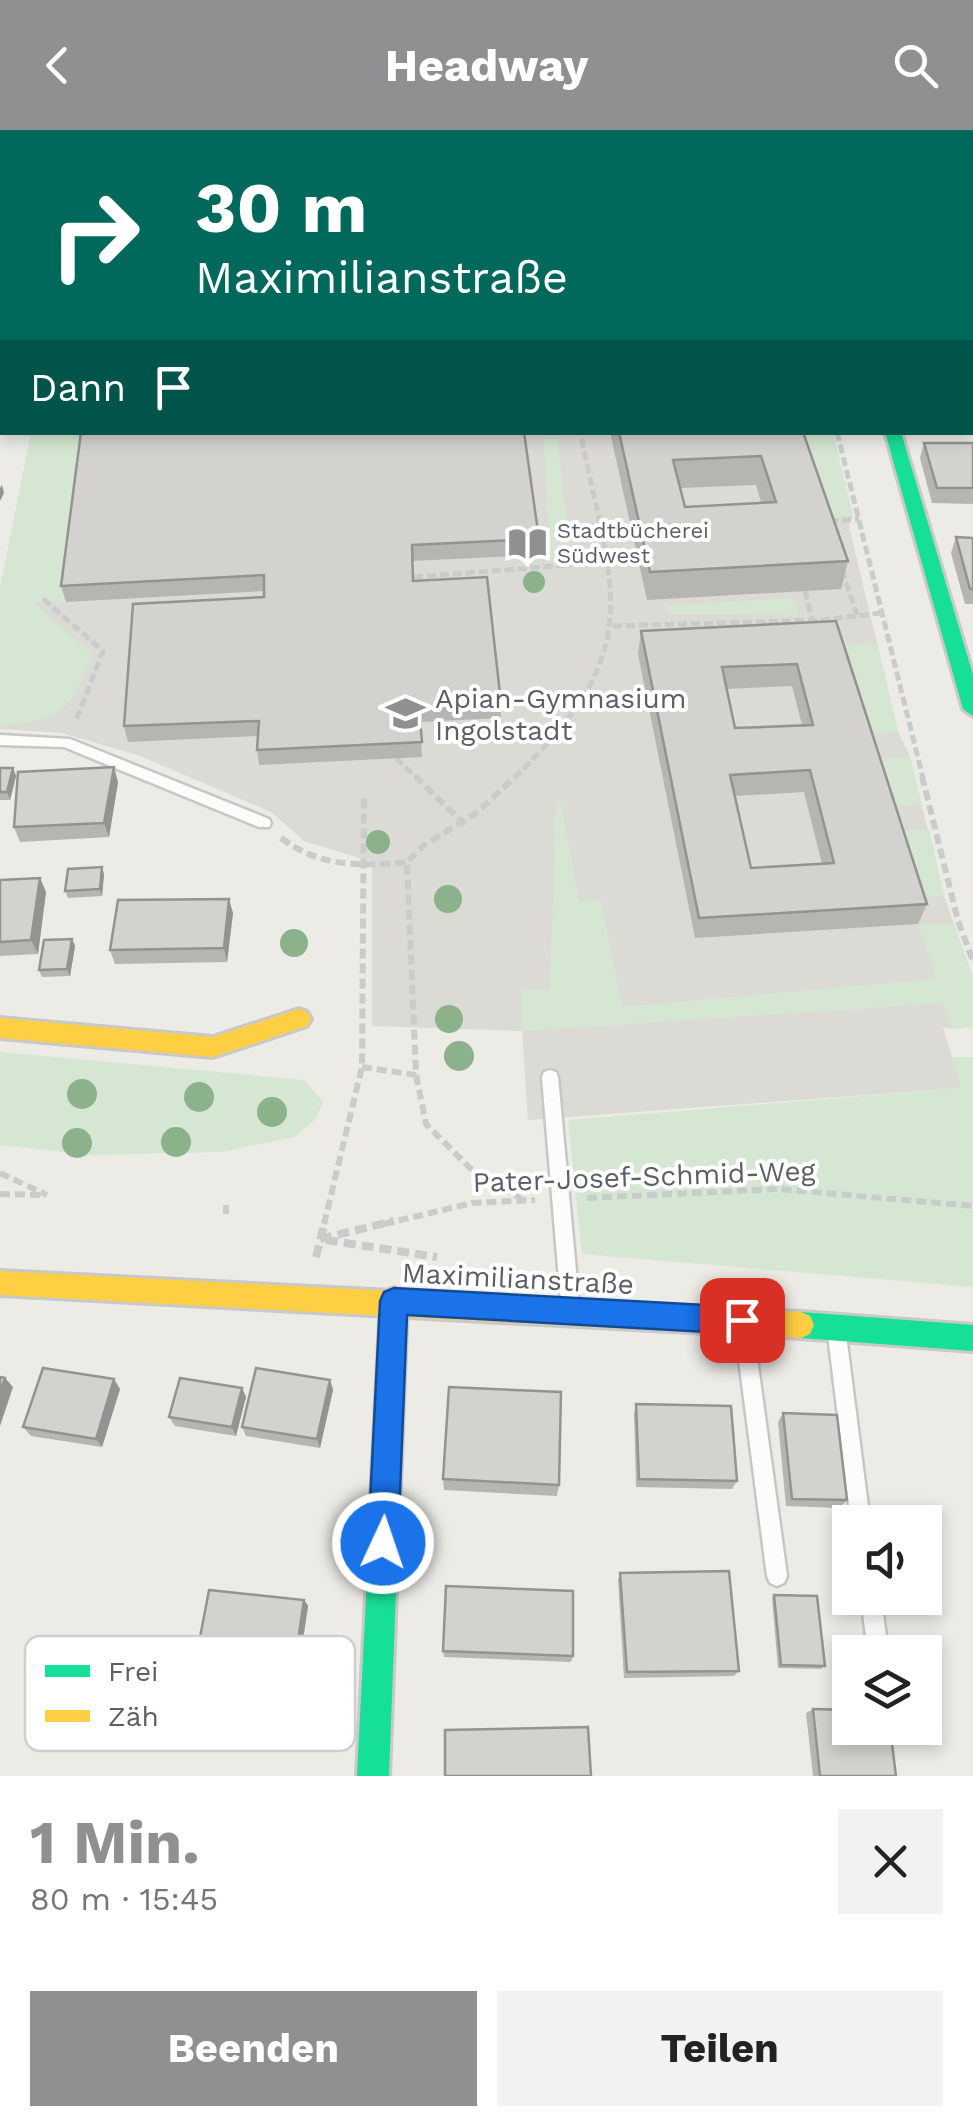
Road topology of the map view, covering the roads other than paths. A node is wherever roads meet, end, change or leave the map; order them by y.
1 (894, 435) edge
2 (973, 709) edge
3 (0, 740) edge
4 (264, 823) road end
5 (299, 1019) dead end
6 (0, 1028) edge
7 (550, 1076) dead end
8 (0, 1283) edge
9 (394, 1301) junction
10 (571, 1312) junction
11 (742, 1320) junction
12 (836, 1326) junction
13 (973, 1338) edge
14 (859, 1505) edge
15 (777, 1576) dead end
16 (373, 1776) edge

1 - 2 street
3 - 4 lane
5 - 6 street
7 - 10 lane
8 - 9 street, Maximilianstraße
9 - 10 street, Maximilianstraße
9 - 16 street
10 - 11 street, Maximilianstraße
11 - 12 street, Maximilianstraße
11 - 15 lane
12 - 13 street, Maximilianstraße
12 - 14 lane

